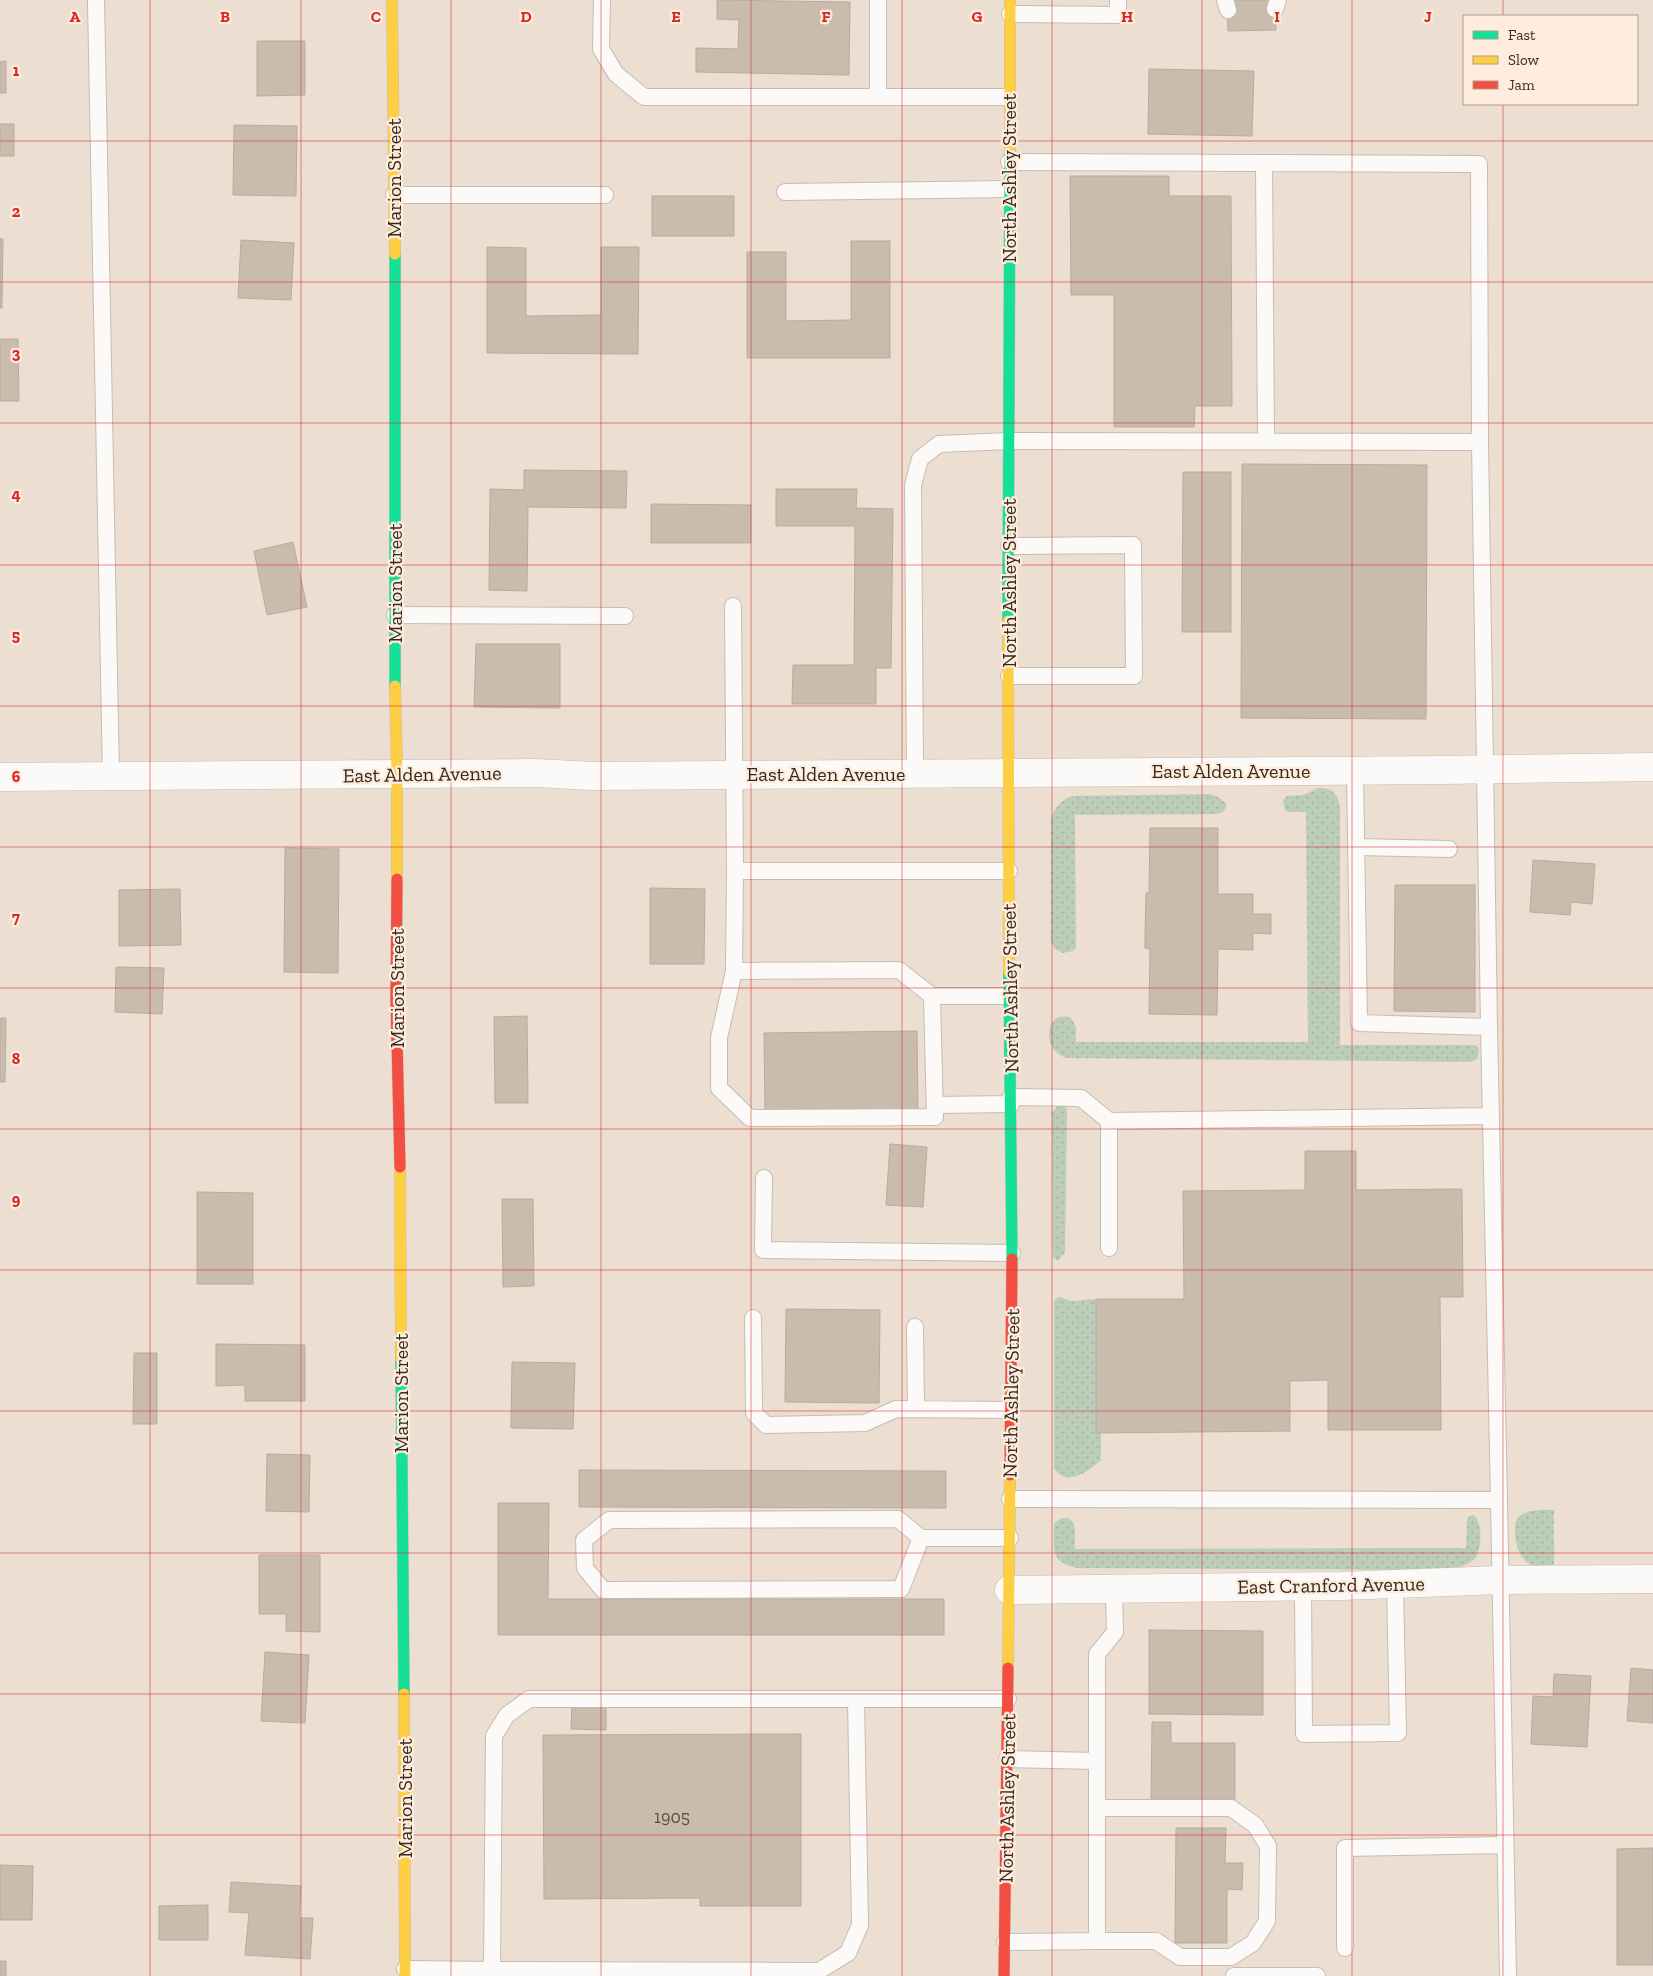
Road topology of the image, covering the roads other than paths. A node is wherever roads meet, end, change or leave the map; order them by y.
1 (96, 0) edge
2 (392, 0) edge
3 (602, 0) edge
4 (878, 0) edge
5 (1118, 0) edge
6 (1010, 7) edge
7 (878, 97) junction
8 (1010, 97) junction
9 (1009, 162) junction
10 (1264, 163) junction
11 (1009, 189) junction
12 (785, 192) dead end
13 (394, 195) junction
14 (605, 195) dead end
15 (1009, 441) junction
16 (1266, 442) junction
17 (1480, 442) junction
18 (1009, 546) junction
19 (732, 606) dead end
20 (395, 614) junction
21 (625, 616) dead end
22 (1008, 676) junction
23 (1653, 767) edge
24 (1486, 769) junction
25 (1355, 771) junction
26 (1008, 772) junction
27 (915, 773) junction
28 (397, 774) junction
29 (734, 774) junction
30 (0, 777) edge
31 (110, 777) junction
32 (1357, 847) junction
33 (1449, 849) dead end
34 (735, 871) junction
35 (1009, 871) junction
36 (734, 971) junction
37 (932, 996) junction
38 (1010, 996) junction
39 (1489, 1027) junction
40 (1011, 1100) junction
41 (935, 1105) junction
42 (1491, 1116) junction
43 (1109, 1120) junction
44 (764, 1178) dead end
45 (1109, 1248) dead end
46 (1012, 1253) junction
47 (753, 1318) dead end
48 (915, 1328) dead end
49 (916, 1409) junction
50 (1012, 1410) junction
51 (1010, 1499) junction
52 (1499, 1500) junction
53 (921, 1538) junction
54 (1010, 1538) junction
55 (1653, 1579) edge
56 (1501, 1580) junction
57 (1396, 1584) junction
58 (1303, 1586) junction
59 (1114, 1588) junction
60 (1009, 1590) junction
61 (856, 1699) junction
62 (1008, 1699) junction
63 (1007, 1759) junction
64 (1097, 1761) junction
65 (1097, 1808) junction
66 (1505, 1845) junction
67 (1097, 1941) junction
68 (1005, 1942) junction
69 (1345, 1948) dead end
70 (492, 1970) junction
71 (405, 1972) edge
72 (523, 1973) edge
73 (643, 1973) edge
74 (1004, 1976) edge
75 (1234, 1976) edge
76 (1317, 1976) edge
77 (1508, 1976) edge

1 - 31 lane
2 - 13 main road, Marion Street
3 - 7 lane
4 - 7 lane
5 - 6 lane
6 - 8 main road, North Ashley Street
7 - 8 lane
8 - 9 main road, North Ashley Street
9 - 10 lane
9 - 11 main road, North Ashley Street
10 - 16 lane
10 - 17 lane
11 - 12 lane
11 - 15 main road, North Ashley Street
13 - 14 lane
13 - 20 main road, Marion Street
15 - 16 lane
15 - 18 main road, North Ashley Street
15 - 27 lane
16 - 17 lane
17 - 24 lane
18 - 22 main road, North Ashley Street
18 - 22 lane
19 - 29 lane
20 - 21 lane
20 - 28 main road, Marion Street
22 - 26 main road, North Ashley Street
23 - 24 street, East Alden Avenue
24 - 25 street, East Alden Avenue
24 - 39 lane
25 - 26 street, East Alden Avenue
25 - 32 lane
26 - 27 street, East Alden Avenue
26 - 35 main road, North Ashley Street
27 - 29 street, East Alden Avenue
28 - 29 street, East Alden Avenue
28 - 31 street, East Alden Avenue
28 - 71 main road, Marion Street
29 - 34 lane
30 - 31 street, East Alden Avenue
32 - 33 lane
32 - 39 lane
34 - 35 lane
34 - 36 lane
35 - 38 main road, North Ashley Street
36 - 37 lane
36 - 41 lane
37 - 38 lane
37 - 41 lane
38 - 40 main road, North Ashley Street
39 - 42 lane
40 - 41 lane
40 - 43 lane
40 - 46 main road, North Ashley Street
42 - 43 lane
42 - 52 lane
43 - 45 lane
44 - 46 lane
46 - 50 main road, North Ashley Street
47 - 49 lane
48 - 49 lane
49 - 50 lane
50 - 51 main road, North Ashley Street
51 - 52 lane
51 - 54 main road, North Ashley Street
52 - 56 lane
53 - 53 lane
53 - 54 lane
54 - 60 main road, North Ashley Street
55 - 56 street, East Cranford Avenue
56 - 57 street, East Cranford Avenue
56 - 66 lane
57 - 58 street, East Cranford Avenue
57 - 58 lane
58 - 59 street, East Cranford Avenue
59 - 60 street, East Cranford Avenue
59 - 64 lane
60 - 62 main road, North Ashley Street
61 - 62 lane
61 - 70 lane
61 - 73 lane
62 - 63 main road, North Ashley Street
63 - 64 lane
63 - 68 main road, North Ashley Street
64 - 65 lane
65 - 67 lane
65 - 67 lane
66 - 69 lane
66 - 77 lane
67 - 68 lane
68 - 74 main road, North Ashley Street
70 - 71 lane
70 - 72 lane
72 - 73 lane
75 - 76 lane

